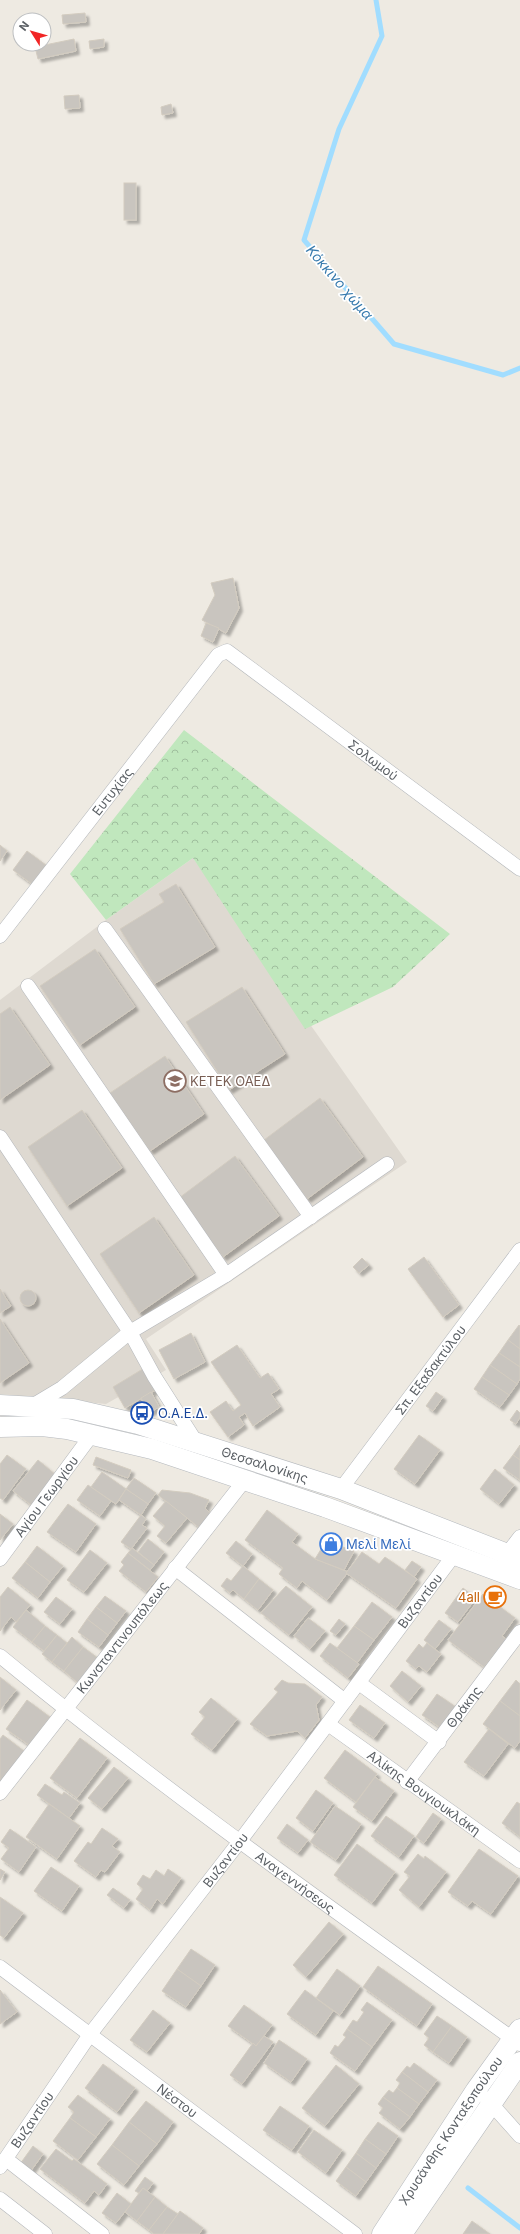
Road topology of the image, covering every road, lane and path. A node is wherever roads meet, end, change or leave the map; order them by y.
1 (227, 651) joint
2 (520, 869) edge
3 (105, 929) dead end
4 (0, 936) edge
5 (28, 986) dead end
6 (0, 1137) edge
7 (387, 1164) dead end
8 (311, 1217) junction
9 (520, 1250) edge
10 (226, 1275) junction
11 (130, 1332) junction
12 (0, 1406) edge
13 (32, 1406) junction
14 (0, 1426) edge
15 (93, 1433) junction
16 (196, 1442) junction
17 (244, 1481) junction
18 (341, 1489) junction
19 (520, 1537) edge
20 (454, 1555) junction
21 (514, 1557) edge
22 (0, 1559) edge
23 (175, 1568) junction
24 (520, 1579) edge
25 (520, 1632) edge
26 (0, 1656) edge
27 (359, 1683) junction
28 (345, 1701) junction
29 (64, 1708) junction
30 (328, 1724) junction
31 (439, 1742) junction
32 (407, 1782) junction
33 (0, 1793) edge
34 (240, 1841) junction
35 (520, 1861) edge
36 (0, 1966) edge
37 (91, 2033) junction
38 (518, 2038) edge
39 (520, 2062) edge
40 (484, 2096) junction
41 (520, 2136) edge
42 (3, 2163) edge
43 (0, 2199) edge
44 (351, 2233) edge
45 (45, 2234) edge
46 (102, 2234) edge
47 (382, 2234) edge
48 (402, 2234) edge

1 - 2 street, Σολωμού
1 - 4 street, Ευτυχίας
3 - 8 street
5 - 10 street
6 - 11 street
7 - 8 street
8 - 10 street
9 - 18 street, Σπ. Εξαδακτύλου
10 - 11 street
11 - 13 street
11 - 16 street
12 - 13 main road, Θεσσαλονίκης
13 - 16 main road, Θεσσαλονίκης
14 - 15 main road, Θεσσαλονίκης
15 - 17 main road, Θεσσαλονίκης
15 - 22 street, Αγίου Γεωργίου
16 - 18 main road, Θεσσαλονίκης
17 - 20 main road, Θεσσαλονίκης
17 - 23 street, Κωνσταντινουπόλεως
18 - 21 main road, Θεσσαλονίκης
19 - 21 street
20 - 24 main road, Θεσσαλονίκης
20 - 27 street, Βυζαντίου
23 - 28 street
23 - 29 street, Κωνσταντινουπόλεως
25 - 31 street, Θράκης
26 - 29 street, Αναγεννήσεως
27 - 28 street, Βυζαντίου
27 - 31 street
28 - 30 street, Βυζαντίου
29 - 33 street, Κωνσταντινουπόλεως
29 - 34 street, Αναγεννήσεως
30 - 32 street, Αλίκης Βουγιουκλάκη
30 - 34 street, Βυζαντίου
31 - 32 street, Θράκης
32 - 35 street, Αλίκης Βουγιουκλάκη
34 - 37 street, Βυζαντίου
34 - 38 street, Αναγεννήσεως
36 - 37 street, Νέστου
37 - 42 street, Βυζαντίου
37 - 44 street, Νέστου
38 - 40 main road, Χρυσάνθης Κονταξοπούλου
39 - 40 main road, Χρυσάνθης Κονταξοπούλου
40 - 41 street
40 - 47 main road, Χρυσάνθης Κονταξοπούλου
40 - 48 main road, Χρυσάνθης Κονταξοπούλου
42 - 46 street
43 - 45 street

